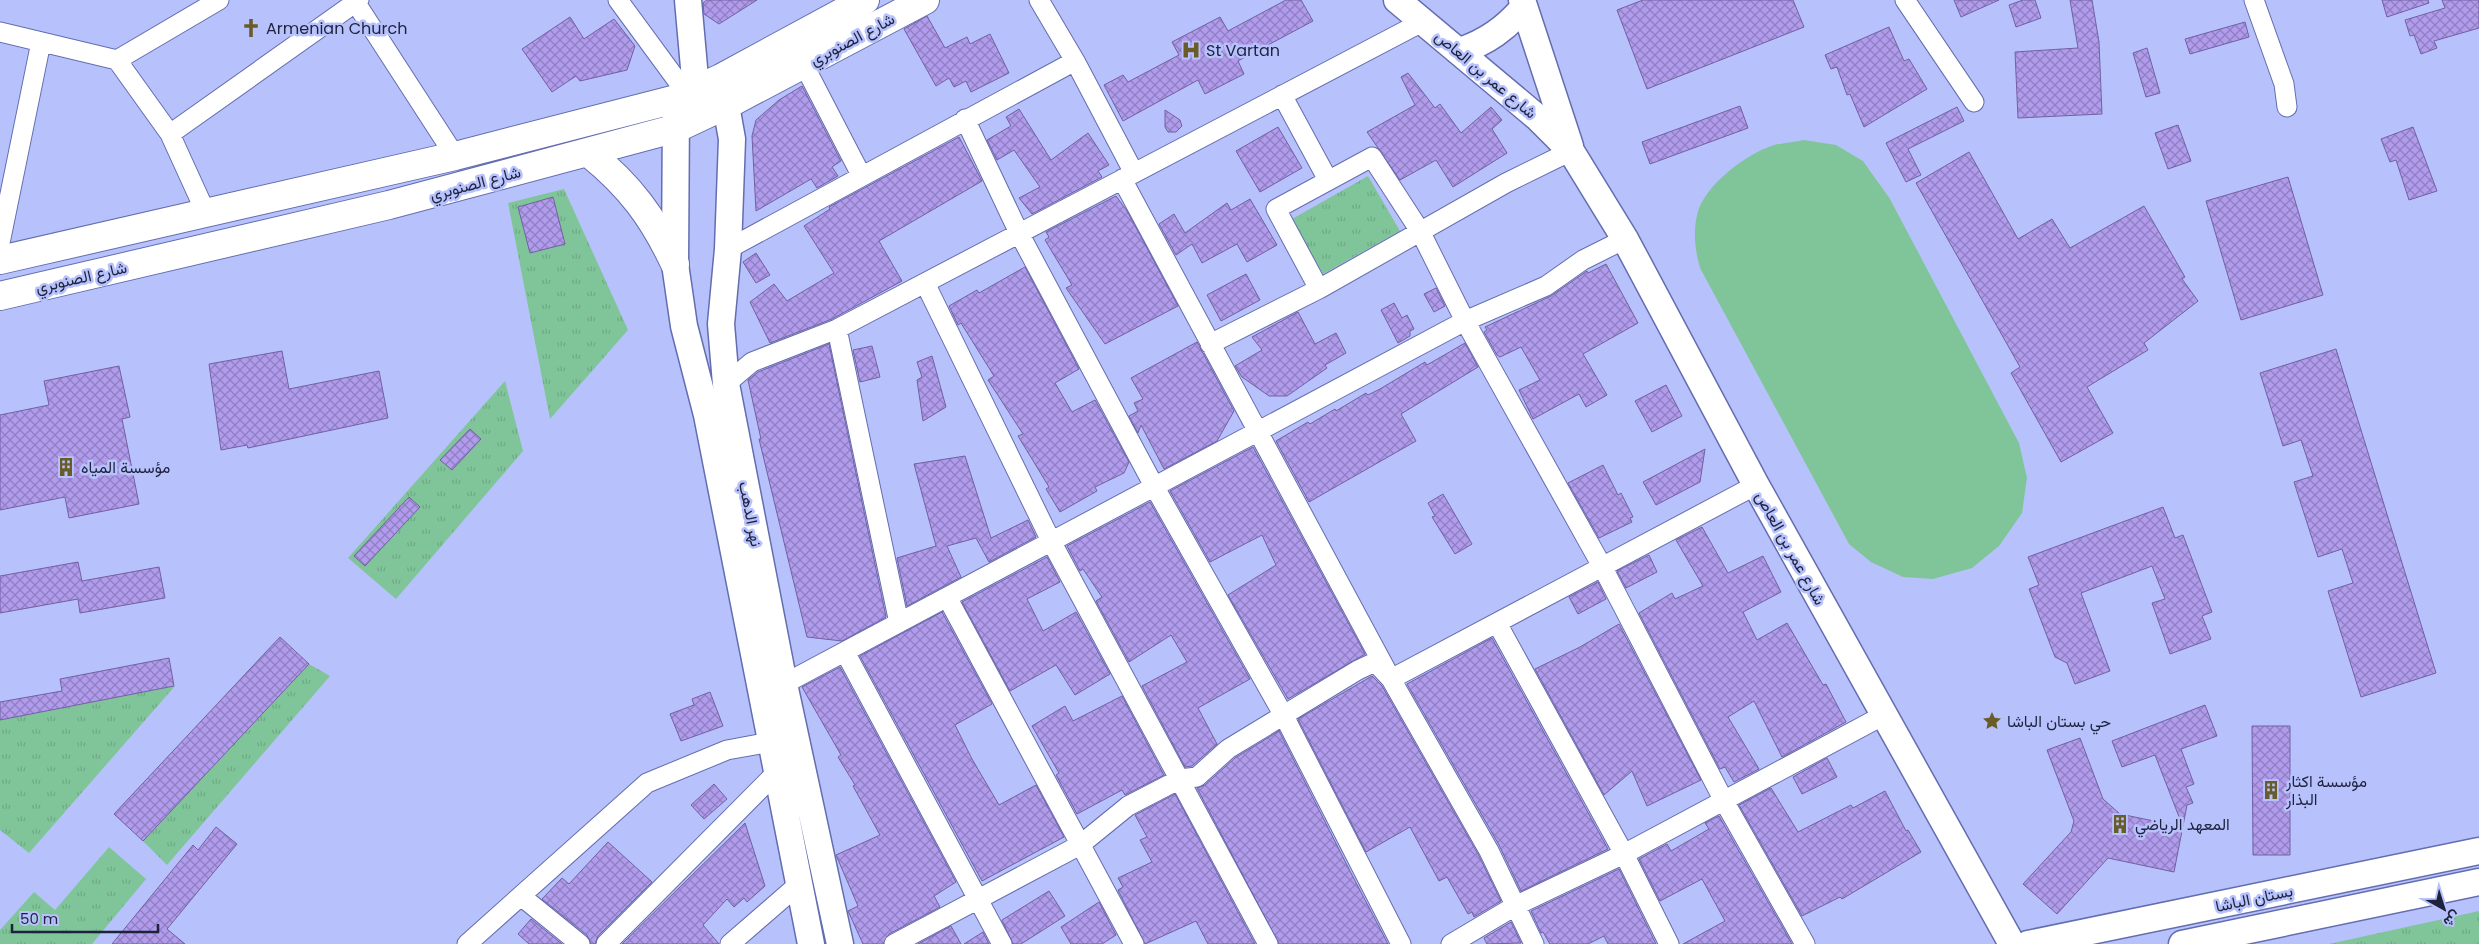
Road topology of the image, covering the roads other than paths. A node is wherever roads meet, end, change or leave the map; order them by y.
1 (219, 0) edge
2 (618, 0) edge
3 (688, 0) edge
4 (865, 0) edge
5 (925, 0) edge
6 (1039, 0) edge
7 (1397, 0) edge
8 (1905, 0) edge
9 (2254, 0) edge
10 (357, 1) edge
11 (1523, 3) edge
12 (1424, 21) junction
13 (0, 32) edge
14 (41, 42) junction
15 (1460, 51) junction
16 (117, 60) junction
17 (1075, 60) junction
18 (804, 65) junction
19 (724, 91) junction
20 (686, 94) junction
21 (1282, 95) junction
22 (1974, 102) dead end
23 (2288, 107) dead end
24 (965, 119) junction
25 (677, 128) junction
26 (170, 134) junction
27 (1571, 151) junction
28 (589, 153) junction
29 (455, 156) junction
30 (861, 175) junction
31 (1128, 176) junction
32 (1328, 180) junction
33 (206, 213) junction
34 (1420, 231) junction
35 (1019, 233) junction
36 (1624, 239) junction
37 (0, 243) edge
38 (728, 249) junction
39 (0, 260) edge
40 (675, 264) junction
41 (925, 283) junction
42 (1319, 289) junction
43 (0, 296) edge
44 (1466, 321) junction
45 (837, 329) junction
46 (1210, 344) junction
47 (726, 384) junction
48 (1257, 432) junction
49 (1756, 485) junction
50 (1154, 486) junction
51 (1051, 542) junction
52 (1603, 568) junction
53 (947, 597) junction
54 (899, 623) junction
55 (1497, 623) junction
56 (845, 652) junction
57 (1391, 679) junction
58 (784, 684) junction
59 (1884, 715) junction
60 (1284, 716) junction
61 (783, 740) junction
62 (776, 773) junction
63 (1180, 779) junction
64 (1724, 801) junction
65 (1080, 845) junction
66 (2479, 851) edge
67 (1624, 854) junction
68 (2479, 882) edge
69 (798, 885) junction
70 (521, 896) junction
71 (978, 899) junction
72 (1515, 906) junction
73 (467, 944) edge
74 (580, 944) edge
75 (606, 944) edge
76 (730, 944) edge
77 (811, 944) edge
78 (840, 944) edge
79 (894, 944) edge
80 (1002, 944) edge
81 (1134, 944) edge
82 (1268, 944) edge
83 (1400, 944) edge
84 (1451, 944) edge
85 (1534, 944) edge
86 (1669, 944) edge
87 (1805, 944) edge
88 (2012, 944) edge
89 (2028, 944) edge
90 (2182, 944) edge

1 - 16 street
2 - 20 street
3 - 20 street, نهر الدهب
4 - 19 main road, شارع الصنوبري
5 - 18 main road, شارع الصنوبري
6 - 17 street
7 - 12 street, شارع عمر بن العاص
8 - 22 street
9 - 23 street
10 - 26 street
10 - 29 street
11 - 15 street
11 - 27 street, شارع عمر بن العاص
12 - 15 street, شارع عمر بن العاص
12 - 21 street
13 - 14 street
14 - 16 street
14 - 37 street
15 - 27 street, شارع عمر بن العاص
16 - 26 street
17 - 24 street
17 - 31 street
18 - 19 main road, شارع الصنوبري
18 - 30 street
19 - 20 main road, شارع الصنوبري
19 - 25 main road, شارع الصنوبري
19 - 38 street, نهر الدهب
20 - 25 street, نهر الدهب
20 - 29 main road, شارع الصنوبري
21 - 31 street
21 - 32 street
24 - 30 street
24 - 35 street
25 - 28 main road, شارع الصنوبري
25 - 40 street, نهر الدهب
26 - 33 street
27 - 34 street
27 - 36 street, شارع عمر بن العاص
28 - 40 main road
28 - 43 main road, شارع الصنوبري
29 - 33 main road, شارع الصنوبري
30 - 38 street
31 - 35 street
31 - 46 street
32 - 34 street
32 - 42 street
33 - 39 main road, شارع الصنوبري
34 - 42 street
34 - 44 street
35 - 41 street
35 - 50 street
36 - 44 street
36 - 49 street, شارع عمر بن العاص
38 - 47 street, نهر الدهب
40 - 61 street, نهر الدهب
41 - 45 street
41 - 51 street
42 - 46 street
44 - 48 street
44 - 52 street
45 - 47 street
45 - 54 street
46 - 48 street
47 - 58 street, نهر الدهب
48 - 50 street
48 - 57 street
49 - 52 street
49 - 59 street, شارع عمر بن العاص
50 - 51 street
50 - 60 street
51 - 53 street
51 - 63 street
52 - 55 street
52 - 64 street
53 - 54 street
53 - 65 street
54 - 56 street
55 - 57 street
55 - 67 street
56 - 58 street
56 - 71 street
57 - 60 street
57 - 72 street
58 - 61 street, نهر الدهب
59 - 64 street
59 - 88 street, شارع عمر بن العاص
60 - 63 street
60 - 83 street
61 - 62 street, نهر الدهب
61 - 70 street
61 - 78 street, نهر الدهب
62 - 69 street, نهر الدهب
62 - 75 street
63 - 65 street
63 - 82 street
64 - 67 street
64 - 87 street
65 - 71 street
65 - 81 street
66 - 89 street, بستان الباشا
67 - 72 street
67 - 86 street
68 - 90 street, بستان الباشا
69 - 76 street
69 - 77 street, نهر الدهب
70 - 73 street
70 - 74 street
71 - 79 street
71 - 80 street
72 - 84 street
72 - 85 street

